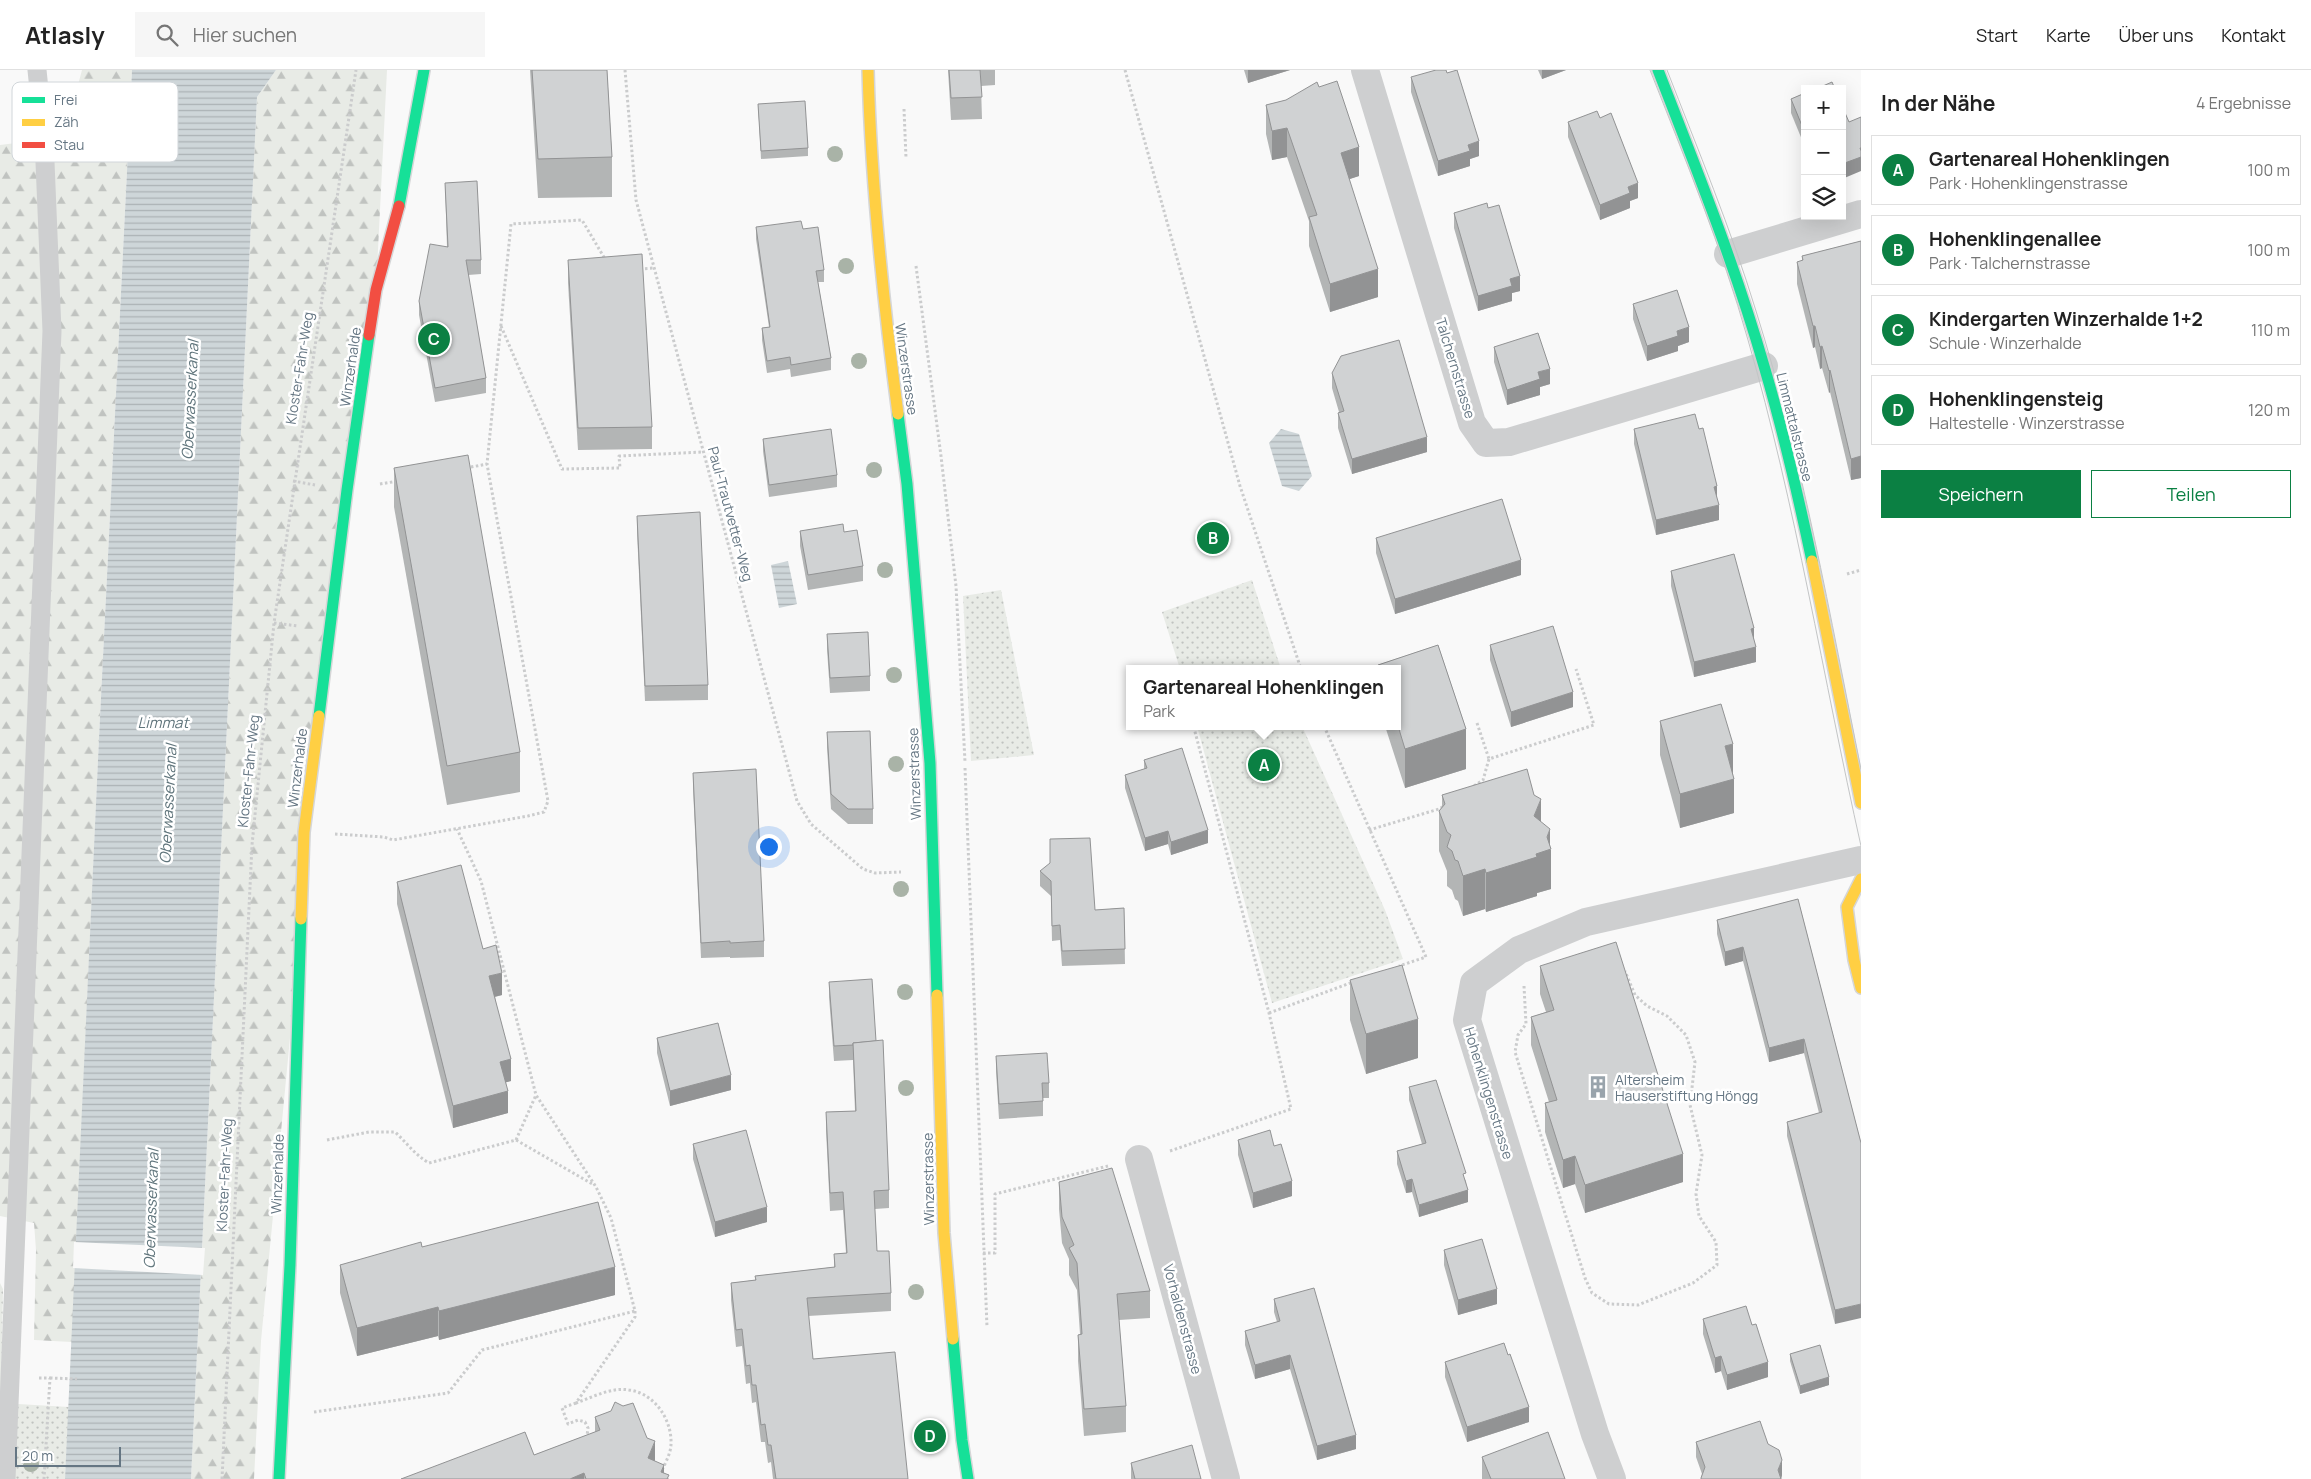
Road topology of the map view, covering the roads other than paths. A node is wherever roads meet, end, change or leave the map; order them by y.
1 (424, 70) edge
2 (868, 70) edge
3 (1365, 70) edge
4 (1658, 70) edge
5 (45, 162) edge
6 (1861, 214) edge
7 (1728, 254) junction
8 (1764, 366) junction
9 (1861, 802) edge
10 (1861, 860) edge
11 (1861, 879) edge
12 (1861, 988) edge
13 (1139, 1159) dead end
14 (6, 1479) edge
15 (279, 1479) edge
16 (968, 1479) edge
17 (1226, 1479) edge
18 (1612, 1479) edge

1 - 15 street, Winzerhalde
2 - 16 street, Winzerstrasse
3 - 8 street, Talchernstrasse
4 - 7 street, Limmattalstrasse
5 - 14 lane
6 - 7 street
7 - 8 street, Limmattalstrasse
8 - 9 street, Limmattalstrasse
10 - 18 street, Hohenklingenstrasse
11 - 12 street
13 - 17 street, Vorhaldenstrasse

